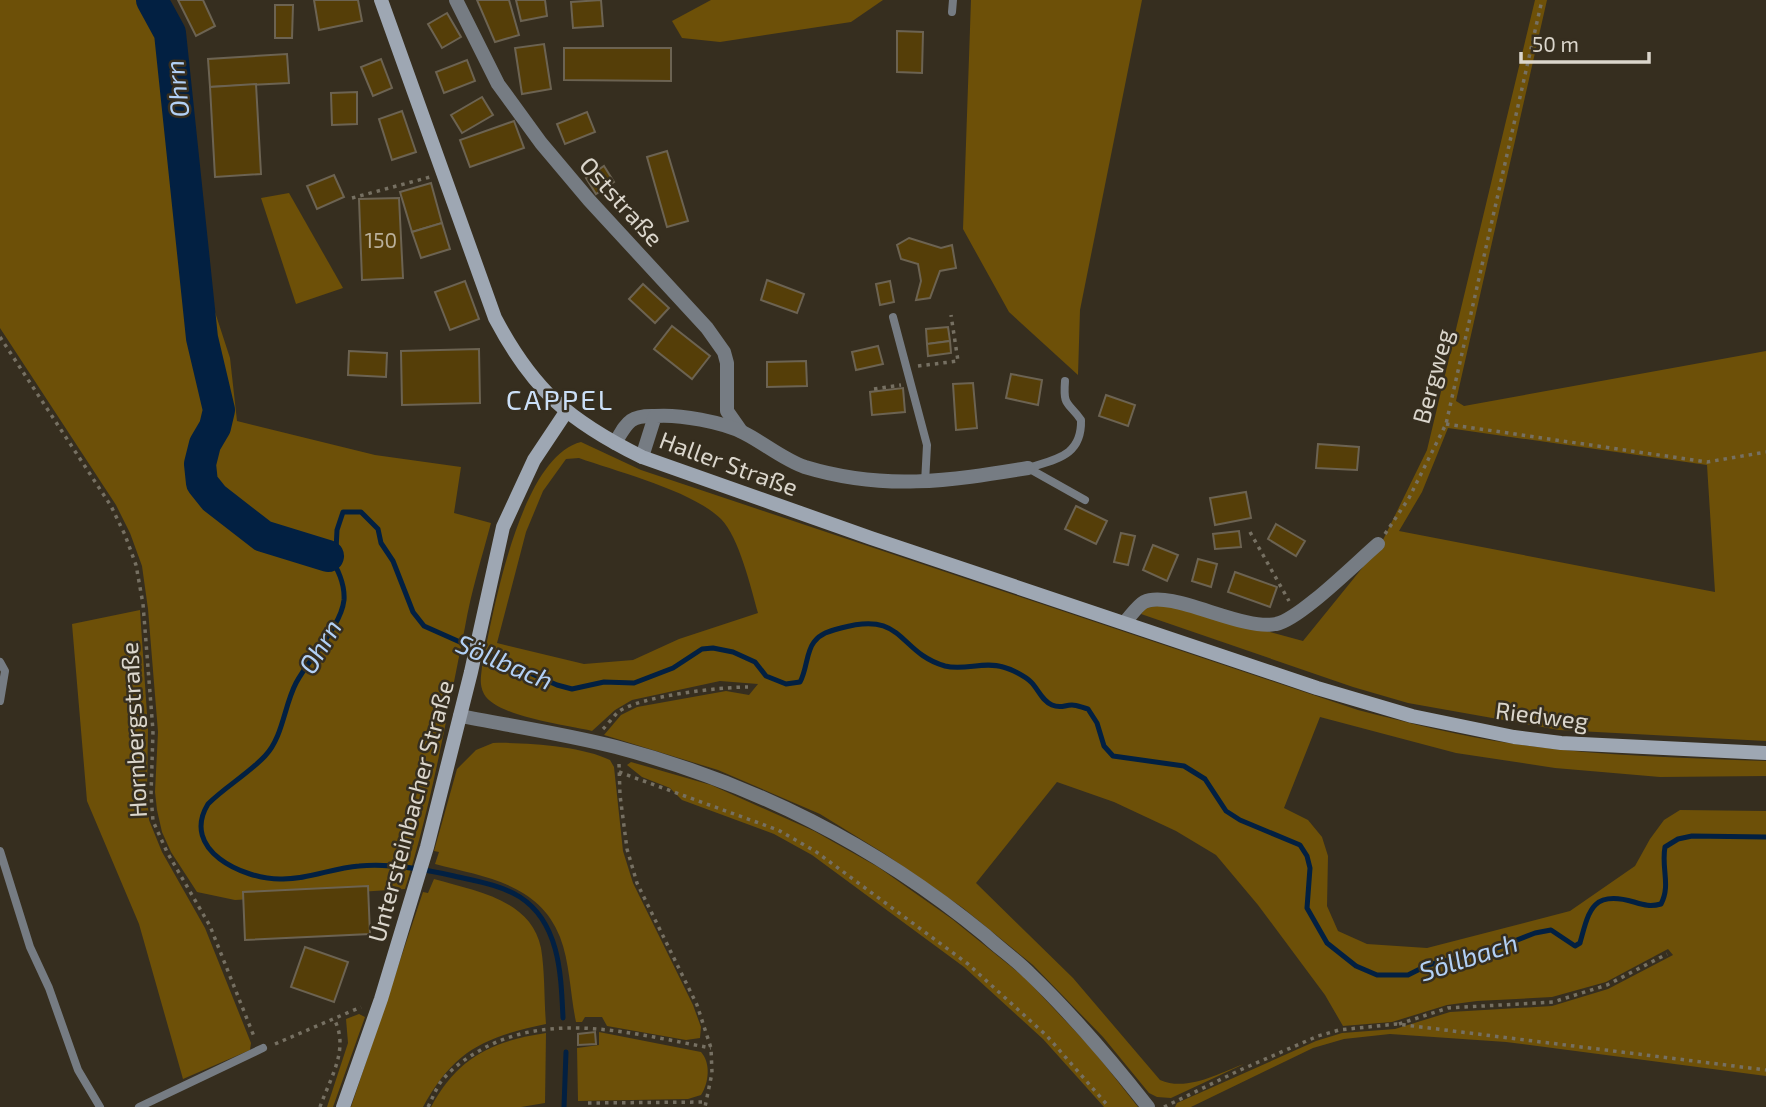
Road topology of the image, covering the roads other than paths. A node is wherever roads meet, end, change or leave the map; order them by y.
1 (381, 0) edge
2 (456, 0) edge
3 (953, 0) edge
4 (952, 12) dead end
5 (893, 317) dead end
6 (1065, 381) dead end
7 (566, 412) junction
8 (656, 416) junction
9 (741, 431) junction
10 (615, 443) junction
11 (642, 457) junction
12 (1028, 468) junction
13 (925, 483) junction
14 (1085, 500) dead end
15 (1378, 544) road end
16 (1125, 622) junction
17 (0, 662) edge
18 (1317, 688) joint
19 (0, 701) edge
20 (460, 716) junction
21 (1766, 753) edge
22 (0, 851) edge
23 (264, 1048) road end
24 (100, 1107) edge
25 (139, 1107) edge
26 (343, 1107) edge
27 (1148, 1107) edge

1 - 7 main road, Haller Straße
2 - 9 street, Oststraße
3 - 4 lane
5 - 13 lane
6 - 12 lane
7 - 10 main road, Haller Straße
7 - 20 main road, Untersteinbacher Straße
8 - 9 street
8 - 10 street
8 - 11 street
9 - 13 street
10 - 11 main road, Haller Straße
11 - 16 main road, Haller Straße
12 - 13 street
12 - 14 lane
15 - 16 street
16 - 18 main road, Haller Straße
17 - 19 lane
18 - 21 main road, Riedweg
20 - 26 main road, Untersteinbacher Straße
20 - 27 street
22 - 24 lane
23 - 25 lane

